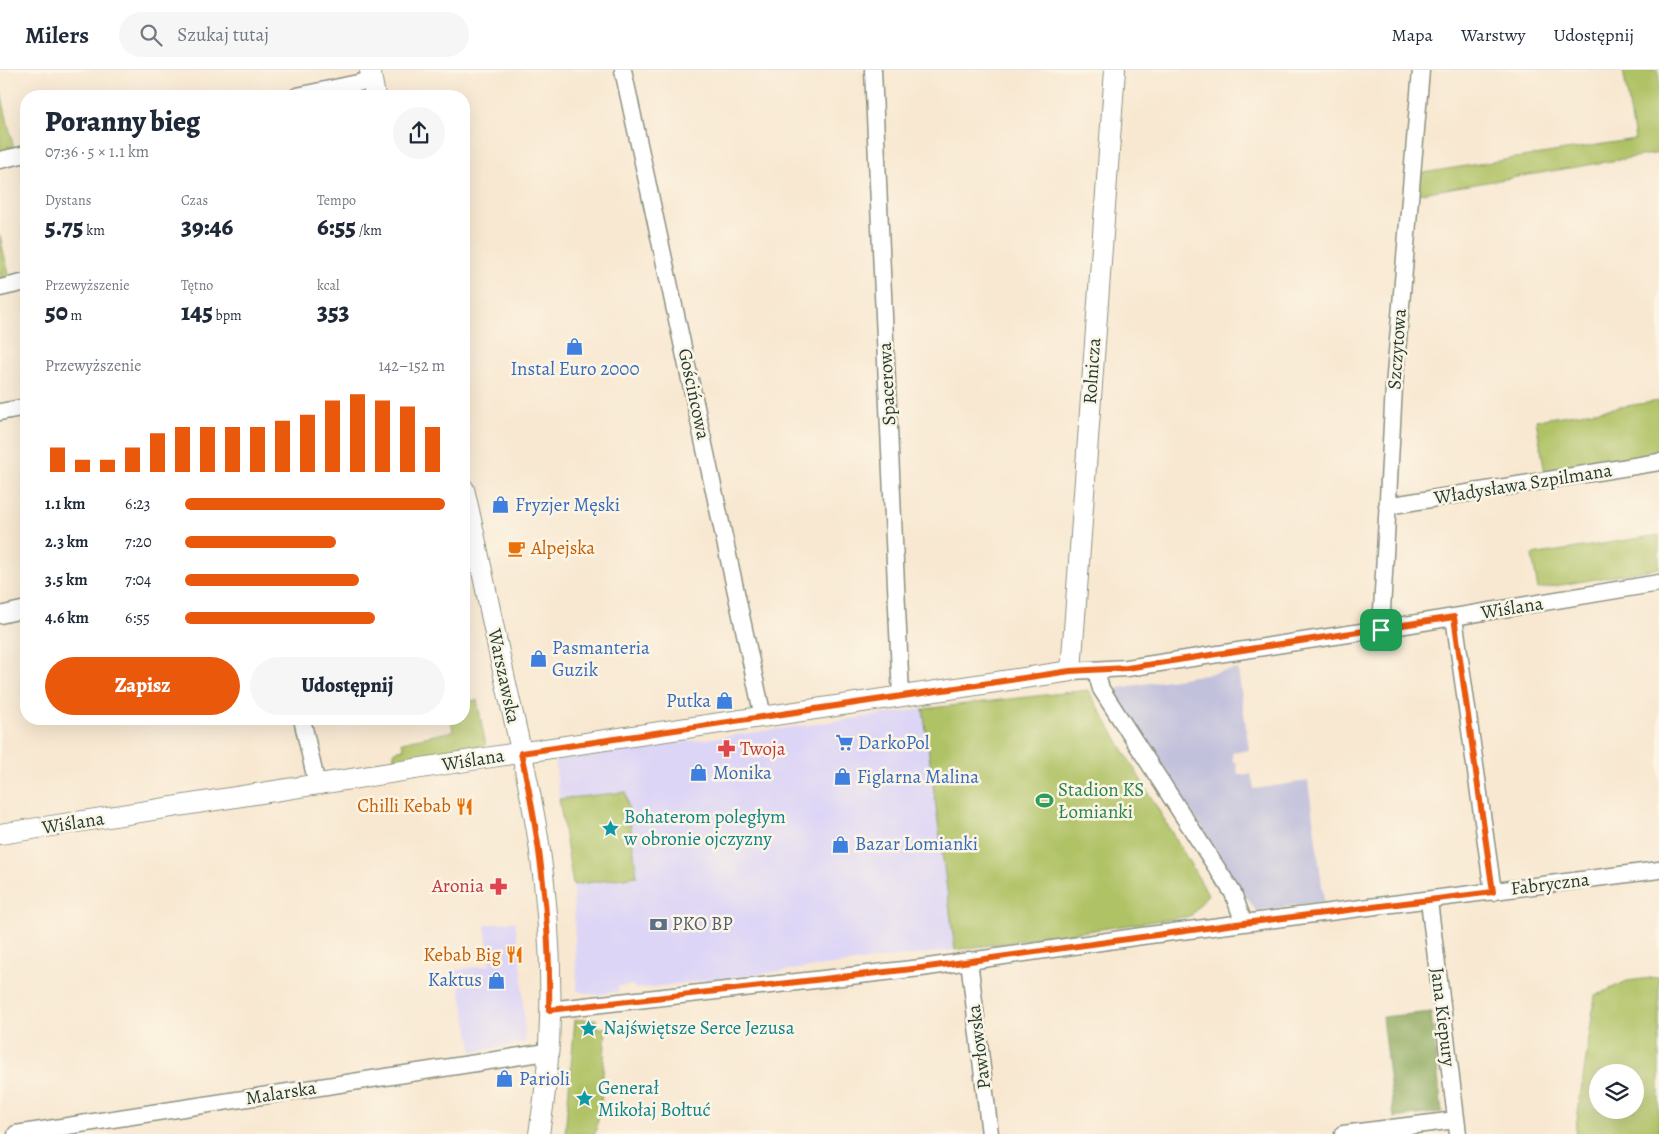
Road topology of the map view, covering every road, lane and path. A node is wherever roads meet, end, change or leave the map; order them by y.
1 (623, 70) edge
2 (873, 70) edge
3 (1115, 70) edge
4 (1421, 70) edge
5 (372, 82) edge
6 (329, 90) edge
7 (20, 155) edge
8 (0, 160) edge
9 (20, 283) edge
10 (0, 288) edge
11 (20, 408) edge
12 (0, 412) edge
13 (1659, 462) edge
14 (1387, 506) junction
15 (470, 517) edge
16 (1659, 583) edge
17 (20, 610) edge
18 (0, 615) edge
19 (1454, 617) junction
20 (1381, 630) junction
21 (1096, 670) junction
22 (1070, 671) junction
23 (901, 697) junction
24 (763, 718) junction
25 (303, 725) edge
26 (521, 753) junction
27 (317, 785) junction
28 (0, 834) edge
29 (1659, 870) edge
30 (1493, 892) junction
31 (1429, 900) junction
32 (1244, 923) junction
33 (969, 960) junction
34 (549, 1010) junction
35 (547, 1052) junction
36 (1457, 1127) edge
37 (16, 1134) edge
38 (538, 1134) edge
39 (990, 1134) edge
40 (1343, 1134) edge

1 - 24 street, Gościńcowa
2 - 23 street, Spacerowa
3 - 22 street, Rolnicza
4 - 14 street, Szczytowa
5 - 6 street
7 - 8 street
9 - 10 street
11 - 12 street
13 - 14 street, Władysława Szpilmana
14 - 20 street, Szczytowa
15 - 26 street, Warszawska
16 - 19 street, Wiślana
17 - 18 street
19 - 20 street, Wiślana
19 - 30 street
20 - 21 street, Wiślana
21 - 22 street, Wiślana
21 - 32 street
22 - 23 street, Wiślana
23 - 24 street, Wiślana
24 - 26 street, Wiślana
25 - 27 street
26 - 27 street, Wiślana
26 - 34 street, Warszawska
27 - 28 street, Wiślana
29 - 30 street, Fabryczna
30 - 31 street, Fabryczna
31 - 32 street, Fabryczna
31 - 36 street, Jana Kiepury
32 - 33 street, Fabryczna
33 - 34 street, Fabryczna
33 - 39 street, Pawłowska
34 - 35 street, Warszawska
35 - 37 street, Malarska
35 - 38 street, Warszawska
36 - 40 street

